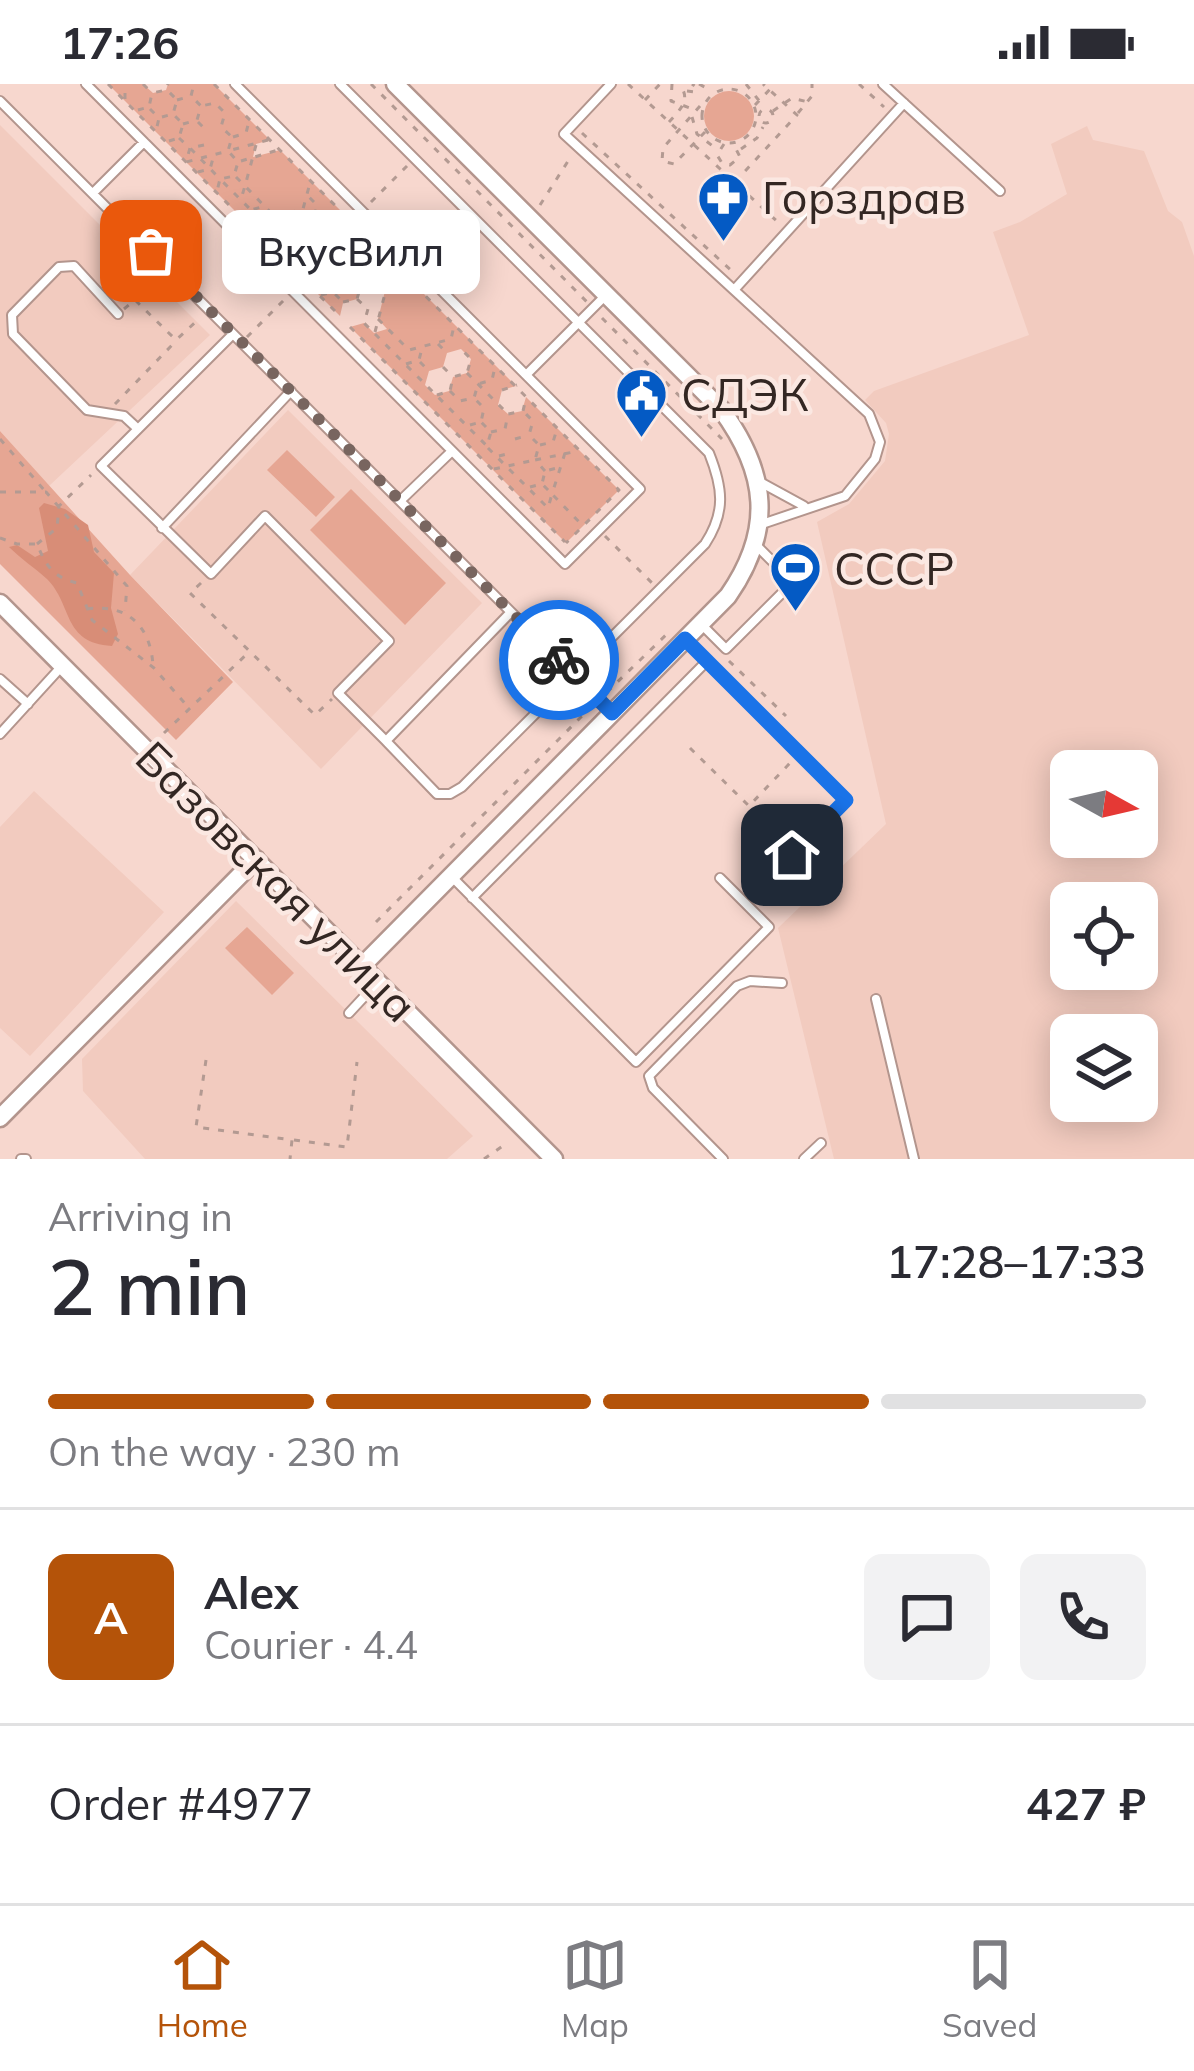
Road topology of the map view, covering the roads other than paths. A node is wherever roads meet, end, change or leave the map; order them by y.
1 (86, 84) edge
2 (235, 84) edge
3 (340, 84) edge
4 (395, 84) edge
5 (610, 84) edge
6 (883, 84) edge
7 (0, 101) edge
8 (904, 103) junction
9 (144, 142) junction
10 (1000, 191) dead end
11 (93, 193) junction
12 (734, 290) junction
13 (600, 302) junction
14 (118, 314) road end
15 (578, 323) junction
16 (233, 334) junction
17 (526, 375) junction
18 (291, 392) junction
19 (138, 429) junction
20 (452, 451) junction
21 (758, 480) junction
22 (400, 501) junction
23 (806, 507) junction
24 (163, 528) junction
25 (757, 535) junction
26 (0, 603) edge
27 (511, 612) junction
28 (701, 623) junction
29 (676, 636) junction
30 (707, 662) junction
31 (63, 665) junction
32 (574, 675) junction
33 (0, 679) edge
34 (28, 704) junction
35 (606, 706) junction
36 (0, 734) edge
37 (386, 741) junction
38 (256, 859) junction
39 (451, 876) junction
40 (720, 878) dead end
41 (765, 882) dead end
42 (472, 898) junction
43 (361, 967) junction
44 (377, 983) junction
45 (782, 983) dead end
46 (877, 999) dead end
47 (349, 1012) dead end
48 (0, 1118) edge
49 (821, 1142) dead end
50 (554, 1159) edge
51 (723, 1159) edge
52 (804, 1159) edge
53 (914, 1159) edge

1 - 9 lane
2 - 17 lane
3 - 15 lane
4 - 13 street
5 - 12 lane
6 - 8 lane
7 - 11 lane
8 - 10 lane
8 - 12 lane
9 - 11 lane
9 - 20 lane
11 - 16 lane
12 - 23 lane
13 - 15 lane
13 - 21 street
14 - 19 lane
15 - 17 lane
15 - 32 lane
16 - 18 lane
16 - 19 lane
17 - 20 lane
18 - 22 lane
18 - 24 lane
19 - 24 lane
20 - 22 lane
21 - 23 lane
21 - 25 street
22 - 27 lane
23 - 25 lane
24 - 37 lane
25 - 28 street
25 - 28 lane
26 - 31 street, Базовская улица
27 - 32 lane
27 - 37 lane
28 - 29 street
29 - 30 lane
29 - 35 street
30 - 41 lane
30 - 42 lane
31 - 34 lane
31 - 38 street, Базовская улица
32 - 35 lane
32 - 37 lane
33 - 34 lane
34 - 36 lane
35 - 39 street
38 - 43 street, Базовская улица
38 - 48 street
39 - 42 lane
39 - 43 street
40 - 42 lane
43 - 44 street, Базовская улица
44 - 47 lane
44 - 50 street, Базовская улица
45 - 51 lane
46 - 53 lane
49 - 52 lane

